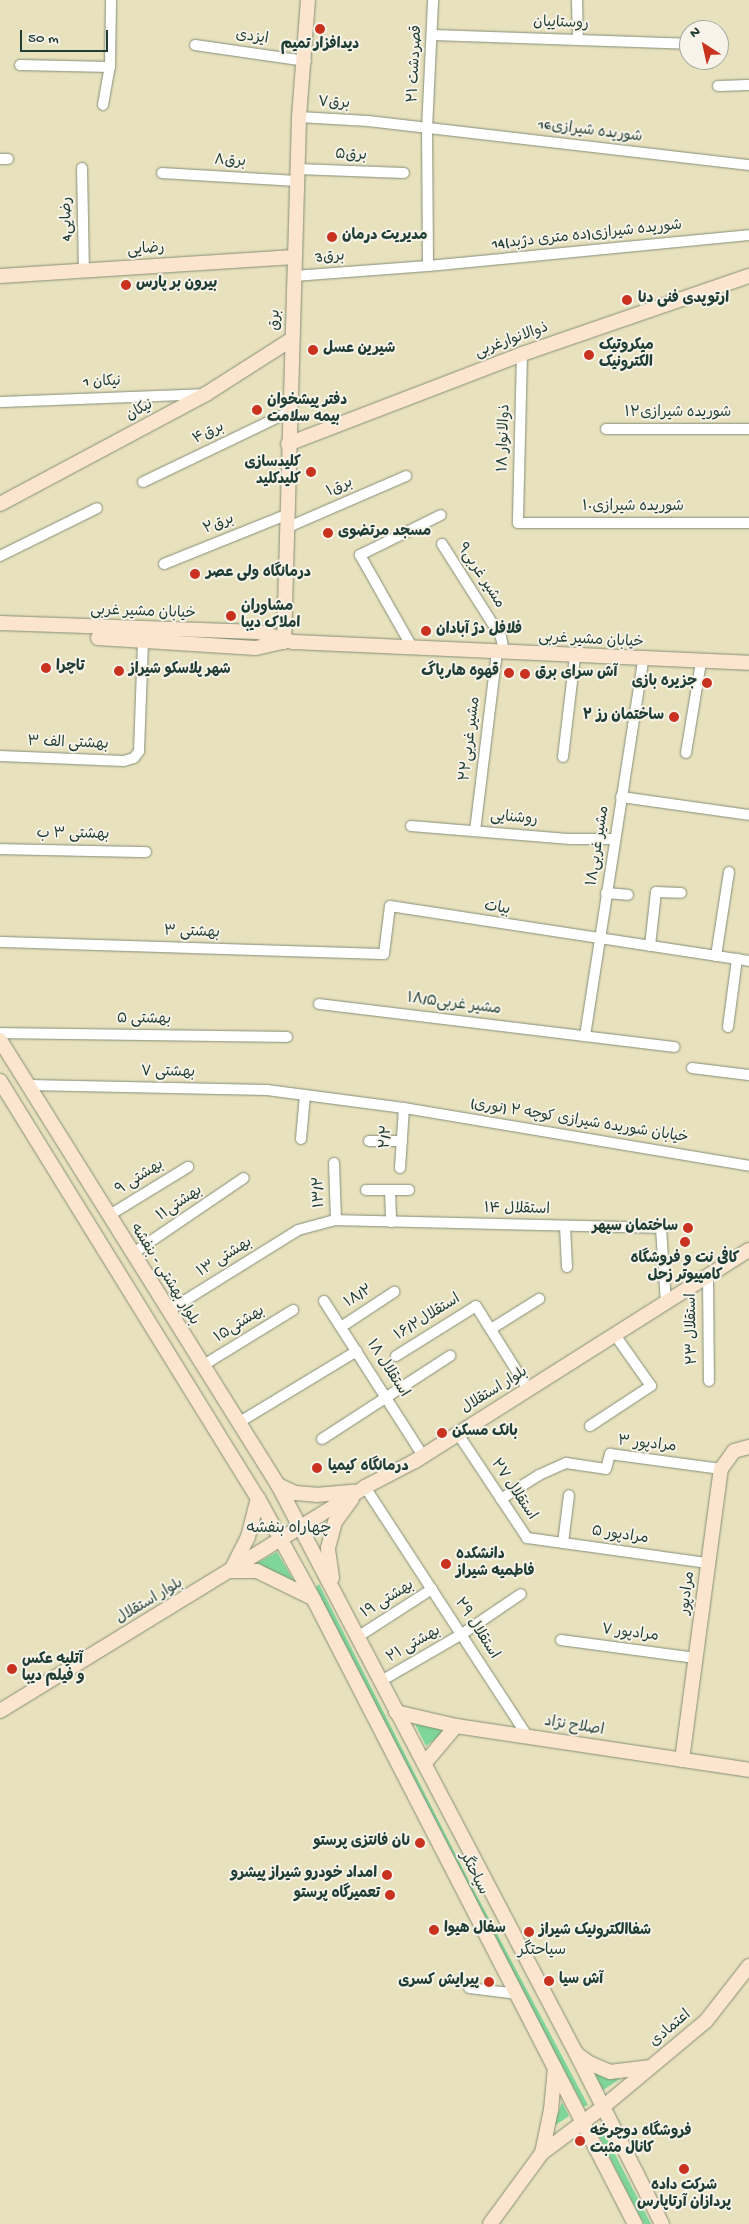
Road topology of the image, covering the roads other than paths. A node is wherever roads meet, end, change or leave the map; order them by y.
1 (111, 0) edge
2 (308, 0) edge
3 (433, 0) edge
4 (577, 0) edge
5 (433, 34) junction
6 (578, 40) junction
7 (679, 44) edge
8 (195, 45) dead end
9 (306, 61) junction
10 (20, 65) dead end
11 (110, 67) junction
12 (749, 85) edge
13 (718, 86) dead end
14 (103, 105) dead end
15 (299, 117) junction
16 (427, 128) junction
17 (749, 166) edge
18 (82, 168) dead end
19 (404, 173) dead end
20 (162, 174) dead end
21 (297, 175) junction
22 (749, 235) edge
23 (294, 257) junction
24 (428, 266) junction
25 (84, 270) junction
26 (0, 276) edge
27 (294, 276) junction
28 (749, 276) edge
29 (292, 339) junction
30 (522, 354) junction
31 (206, 394) junction
32 (0, 402) edge
33 (289, 412) junction
34 (606, 429) dead end
35 (749, 429) edge
36 (288, 444) junction
37 (406, 476) dead end
38 (143, 482) dead end
39 (0, 504) edge
40 (97, 508) dead end
41 (442, 516) dead end
42 (286, 522) junction
43 (518, 523) joint
44 (749, 523) edge
45 (442, 544) dead end
46 (0, 556) edge
47 (164, 564) dead end
48 (0, 623) edge
49 (0, 631) edge
50 (143, 641) junction
51 (284, 642) junction
52 (412, 647) junction
53 (500, 652) junction
54 (575, 656) junction
55 (643, 660) junction
56 (701, 662) junction
57 (748, 662) edge
58 (686, 753) dead end
59 (0, 756) edge
60 (563, 756) dead end
61 (621, 797) junction
62 (749, 815) edge
63 (411, 826) dead end
64 (475, 831) junction
65 (614, 839) junction
66 (0, 848) edge
67 (146, 852) dead end
68 (729, 872) dead end
69 (606, 893) junction
70 (681, 893) dead end
71 (628, 896) dead end
72 (600, 940) junction
73 (0, 942) edge
74 (650, 946) junction
75 (384, 954) joint
76 (716, 956) junction
77 (737, 959) junction
78 (749, 961) edge
79 (319, 1004) dead end
80 (728, 1026) dead end
81 (0, 1033) edge
82 (585, 1036) junction
83 (287, 1037) dead end
84 (0, 1040) edge
85 (674, 1047) dead end
86 (692, 1068) dead end
87 (749, 1075) edge
88 (0, 1081) edge
89 (29, 1085) junction
90 (305, 1095) junction
91 (404, 1108) junction
92 (57, 1131) junction
93 (301, 1139) dead end
94 (402, 1140) junction
95 (369, 1141) dead end
96 (38, 1143) junction
97 (334, 1163) dead end
98 (749, 1166) edge
99 (188, 1167) dead end
100 (400, 1168) dead end
101 (244, 1178) dead end
102 (366, 1190) dead end
103 (390, 1190) junction
104 (409, 1190) dead end
105 (108, 1216) junction
106 (336, 1220) junction
107 (391, 1222) junction
108 (565, 1226) junction
109 (298, 1230) joint
110 (749, 1250) edge
111 (132, 1254) junction
112 (567, 1267) dead end
113 (708, 1276) junction
114 (394, 1292) dead end
115 (539, 1299) dead end
116 (324, 1301) dead end
117 (666, 1304) junction
118 (293, 1310) dead end
119 (168, 1311) junction
120 (341, 1327) junction
121 (491, 1329) junction
122 (615, 1335) junction
123 (357, 1351) junction
124 (396, 1356) dead end
125 (450, 1356) dead end
126 (202, 1366) junction
127 (709, 1381) dead end
128 (528, 1389) junction
129 (387, 1397) junction
130 (238, 1423) junction
131 (590, 1426) dead end
132 (458, 1434) junction
133 (322, 1439) dead end
134 (749, 1446) edge
135 (423, 1456) junction
136 (721, 1469) junction
137 (278, 1485) junction
138 (361, 1490) junction
139 (569, 1495) dead end
140 (258, 1498) junction
141 (501, 1499) junction
142 (301, 1528) junction
143 (527, 1538) joint
144 (280, 1540) junction
145 (563, 1543) junction
146 (708, 1563) junction
147 (230, 1571) junction
148 (334, 1588) junction
149 (432, 1589) junction
150 (521, 1594) dead end
151 (314, 1600) junction
152 (462, 1634) junction
153 (359, 1636) junction
154 (560, 1640) dead end
155 (696, 1658) junction
156 (381, 1682) junction
157 (0, 1711) edge
158 (396, 1712) junction
159 (456, 1726) junction
160 (528, 1737) junction
161 (682, 1760) junction
162 (424, 1764) junction
163 (749, 1770) edge
164 (749, 1966) edge
165 (469, 1988) dead end
166 (516, 1994) junction
167 (576, 2053) junction
168 (555, 2068) junction
169 (650, 2068) junction
170 (604, 2107) junction
171 (584, 2122) junction
172 (620, 2140) junction
173 (542, 2153) junction
174 (490, 2224) edge
175 (635, 2224) edge
176 (662, 2224) edge

1 - 11 street
2 - 9 main road, برق
3 - 5 street, قصردشت ۲۱
4 - 6 street
5 - 6 street, روستاییان
5 - 16 street, قصردشت ۲۱
6 - 7 street, روستاییان
8 - 9 street, ایزدی
9 - 15 main road, برق
10 - 11 street
11 - 14 street
12 - 13 street
15 - 16 street, برق۷
15 - 21 main road, برق
16 - 17 street, شوریده شیرازی16
16 - 24 street, قصردشت ۲۱
18 - 25 street, 4رضایی
19 - 21 street, برق۵
20 - 21 street, برق۸
21 - 23 main road, برق
22 - 24 street, 14شوریده شیرازی(ده متری دژبد)
23 - 25 main road, رضایی
23 - 27 main road, برق
24 - 27 street, 3برق
25 - 26 main road, رضایی
27 - 29 main road, برق
28 - 30 main road, ذوالانوارغربی
29 - 31 main road, نیکان
29 - 33 main road, برق
30 - 36 main road, ذوالانوارغربی
30 - 43 street, ذوالانوار ۱۸
31 - 32 street, نیکان 1
31 - 39 main road, نیکان
33 - 36 main road, برق
33 - 38 street, برق۴
34 - 35 street, شوریده شیرازی۱۲
36 - 42 main road, برق
37 - 42 street, برق۱
40 - 46 street
41 - 52 street
42 - 47 street, برق۲
42 - 51 main road, برق
43 - 44 street, ۱۰شوریده شیرازی
45 - 53 street, مشیر غربی۹
48 - 51 main road, خیابان مشیر غربی
49 - 50 main road, خیابان مشیر غربی
50 - 51 main road, خیابان مشیر غربی
50 - 59 street, بهشتی الف ۳
51 - 52 main road, خیابان مشیر غربی
52 - 53 main road, خیابان مشیر غربی
53 - 54 main road, خیابان مشیر غربی
53 - 64 street, مشیر غربی۲۲
54 - 55 main road, خیابان مشیر غربی
54 - 60 street
55 - 56 main road, خیابان مشیر غربی
55 - 61 street, مشیر غربی۱۸
56 - 57 main road, خیابان مشیر غربی
56 - 58 street
61 - 62 street
61 - 65 street, مشیر غربی۱۸
63 - 64 street, روشنایی
64 - 65 street, روشنایی
65 - 69 street, مشیر غربی۱۸
66 - 67 street, بهشتی ۳ ب
68 - 76 street
69 - 71 street
69 - 72 street, مشیر غربی۱۸
70 - 74 street
72 - 74 street, بیات
72 - 75 street, بیات
72 - 82 street, مشیر غربی۱۸
73 - 75 street, بهشتی ۳
74 - 76 street, بیات
76 - 77 street, بیات
77 - 78 street, بیات
77 - 80 street
79 - 82 street, مشیر غربی۱۸/۵
81 - 83 street, بهشتی ۵
82 - 85 street, مشیر غربی۱۸/۵
84 - 89 main road, بلوار بهشتی - بنفشه
86 - 87 street
88 - 96 main road
89 - 90 street, بهشتی ۷
89 - 92 main road, بلوار بهشتی - بنفشه
90 - 91 street, بهشتی ۷
90 - 93 street
91 - 94 street, ۲/۲
91 - 98 street, خیابان شوریده شیرازی کوچه ۲ (نوری)
92 - 96 main road
92 - 105 main road, بلوار بهشتی - بنفشه
94 - 95 street
94 - 100 street, ۲/۲
96 - 140 main road
97 - 106 street, ۱۳/۲
99 - 105 street, بهشتی ۹
101 - 111 street, بهشتی۱۱
102 - 103 street
103 - 104 street
103 - 107 street
105 - 111 main road, بلوار بهشتی - بنفشه
106 - 107 street, استقلال ۱۴
106 - 109 street, استقلال ۱۴
107 - 108 street, استقلال ۱۴
108 - 112 street
108 - 117 street, استقلال ۱۴
109 - 119 street, بهشتی ۱۳
110 - 113 main road, بلوار استقلال
111 - 119 main road, بلوار بهشتی - بنفشه
113 - 117 main road, بلوار استقلال
113 - 127 street, ۲۳ استقلال
114 - 120 street, ۱۸/۲
115 - 121 street
116 - 120 street, استقلال ۱۸
117 - 122 main road, بلوار استقلال
118 - 126 street, بهشتی۱۵
119 - 126 main road, بلوار بهشتی - بنفشه
120 - 123 street, استقلال ۱۸
121 - 124 street, استقلال۱۶/۲
121 - 128 street
122 - 128 main road, بلوار استقلال
122 - 131 street
123 - 129 street, استقلال ۱۸
123 - 130 street
125 - 129 street
126 - 130 main road, بلوار بهشتی - بنفشه
128 - 132 main road, بلوار استقلال
129 - 133 street
129 - 135 street, استقلال ۱۸
130 - 137 main road, بلوار بهشتی - بنفشه
132 - 135 main road, بلوار استقلال
132 - 141 street, ۲۷ استقلال
134 - 136 main road
135 - 138 main road, بلوار استقلال
136 - 141 street, ۳ مرادپور
136 - 146 main road, مرادپور
137 - 138 main road
137 - 142 main road, بلوار بهشتی - بنفشه
138 - 142 main road, بلوار استقلال
138 - 148 main road
138 - 149 street, ۲۹ استقلال
139 - 145 street
140 - 144 main road
140 - 147 main road
141 - 143 street, ۲۷ استقلال
142 - 144 main road, بلوار استقلال
142 - 148 main road, سیاحتگر
143 - 145 street, ۵ مرادپور
144 - 147 main road, بلوار استقلال
144 - 151 main road, سیاحتگر
145 - 146 street, ۵ مرادپور
146 - 155 main road, مرادپور
147 - 151 main road
147 - 157 main road, بلوار استقلال
148 - 153 main road, سیاحتگر
149 - 152 street, ۲۹ استقلال
149 - 153 street, ۱۹ بهشتی
150 - 152 street, ۲۱ بهشتی
151 - 166 main road, سیاحتگر
152 - 156 street, ۲۱ بهشتی
152 - 160 street, ۲۹ استقلال
153 - 156 main road, سیاحتگر
154 - 155 street, ۷ مرادپور
155 - 161 main road, مرادپور
156 - 158 main road, سیاحتگر
158 - 159 main road, اصلاح نژاد
158 - 162 main road, سیاحتگر
159 - 160 main road, اصلاح نژاد
159 - 162 main road
160 - 161 main road, اصلاح نژاد
161 - 163 main road, اصلاح نژاد
162 - 167 main road, سیاحتگر
164 - 169 main road, اعتمادی
165 - 166 street
166 - 168 main road, سیاحتگر
167 - 169 main road
167 - 170 main road, سیاحتگر
168 - 171 main road, سیاحتگر
168 - 173 main road
169 - 170 main road, اعتمادی
169 - 172 main road
170 - 171 main road, اعتمادی
170 - 172 main road, سیاحتگر
171 - 173 main road
171 - 175 main road, سیاحتگر
172 - 176 main road
173 - 174 main road

